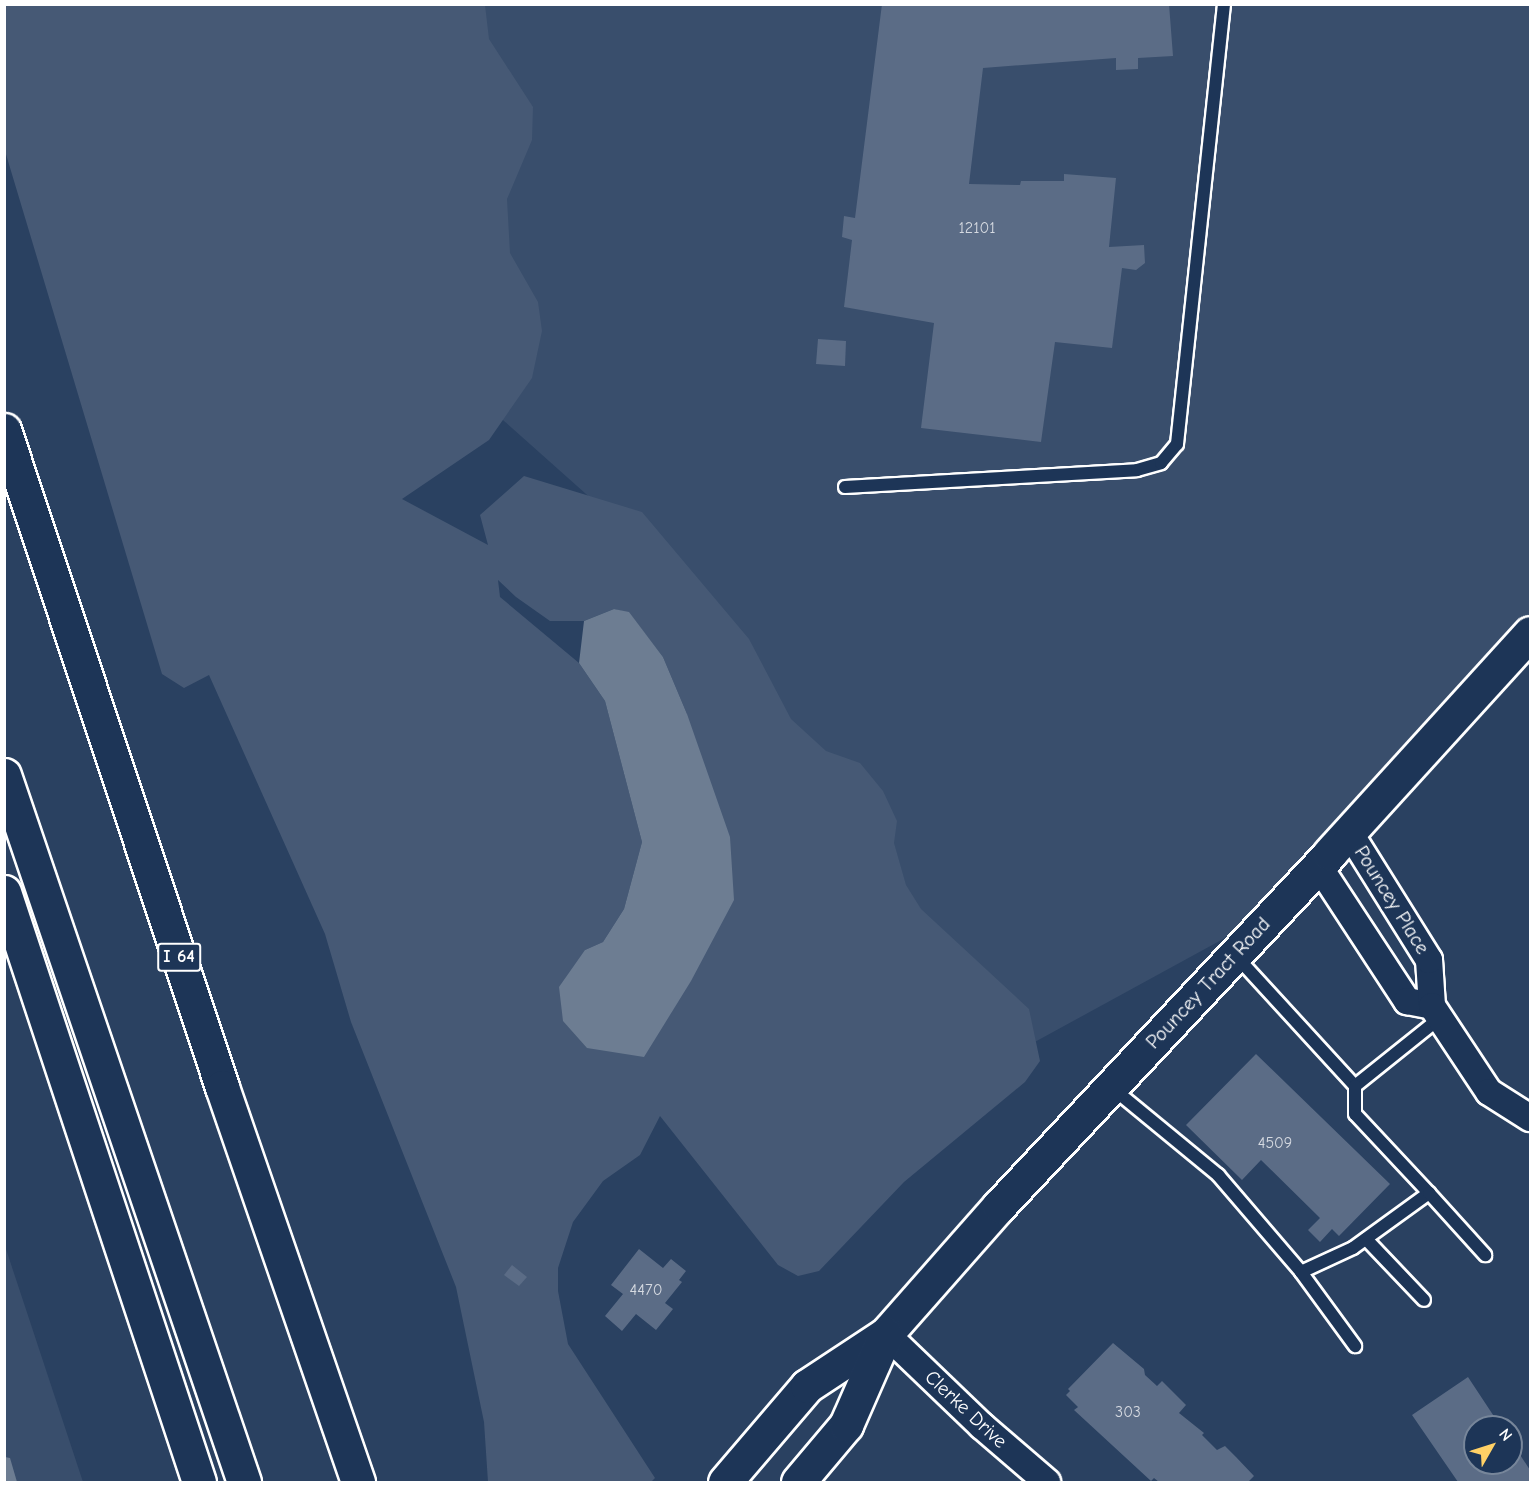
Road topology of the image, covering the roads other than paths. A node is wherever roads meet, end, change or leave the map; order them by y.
1 (1224, 4) edge
2 (4, 430) edge
3 (845, 487) dead end
4 (1530, 633) edge
5 (4, 775) edge
6 (1350, 832) junction
7 (1318, 865) junction
8 (4, 892) edge
9 (1235, 954) junction
10 (1436, 1012) junction
11 (1111, 1086) junction
12 (1355, 1086) junction
13 (1530, 1118) edge
14 (1429, 1193) junction
15 (1366, 1239) junction
16 (1485, 1256) dead end
17 (1301, 1272) junction
18 (1424, 1300) dead end
19 (886, 1334) junction
20 (1355, 1346) dead end
21 (200, 1482) edge
22 (244, 1482) edge
23 (358, 1482) edge
24 (725, 1482) edge
25 (798, 1482) edge
26 (1047, 1482) edge

1 - 3 lane
2 - 23 main road, I 64
4 - 6 main road, Pouncey Tract Road
5 - 22 main road
6 - 7 main road, Pouncey Tract Road
6 - 10 street, Pouncey Place
7 - 9 main road, Pouncey Tract Road
7 - 10 street
8 - 21 main road
9 - 11 main road, Pouncey Tract Road
9 - 12 lane
10 - 12 lane
10 - 13 street, Pouncey Place
11 - 17 lane
11 - 19 main road, Pouncey Tract Road
12 - 14 lane
14 - 15 lane
14 - 16 lane
15 - 17 lane
15 - 18 lane
17 - 20 lane
19 - 24 main road, Pouncey Tract Road
19 - 25 main road, Pouncey Tract Road
19 - 26 street, Clerke Drive

